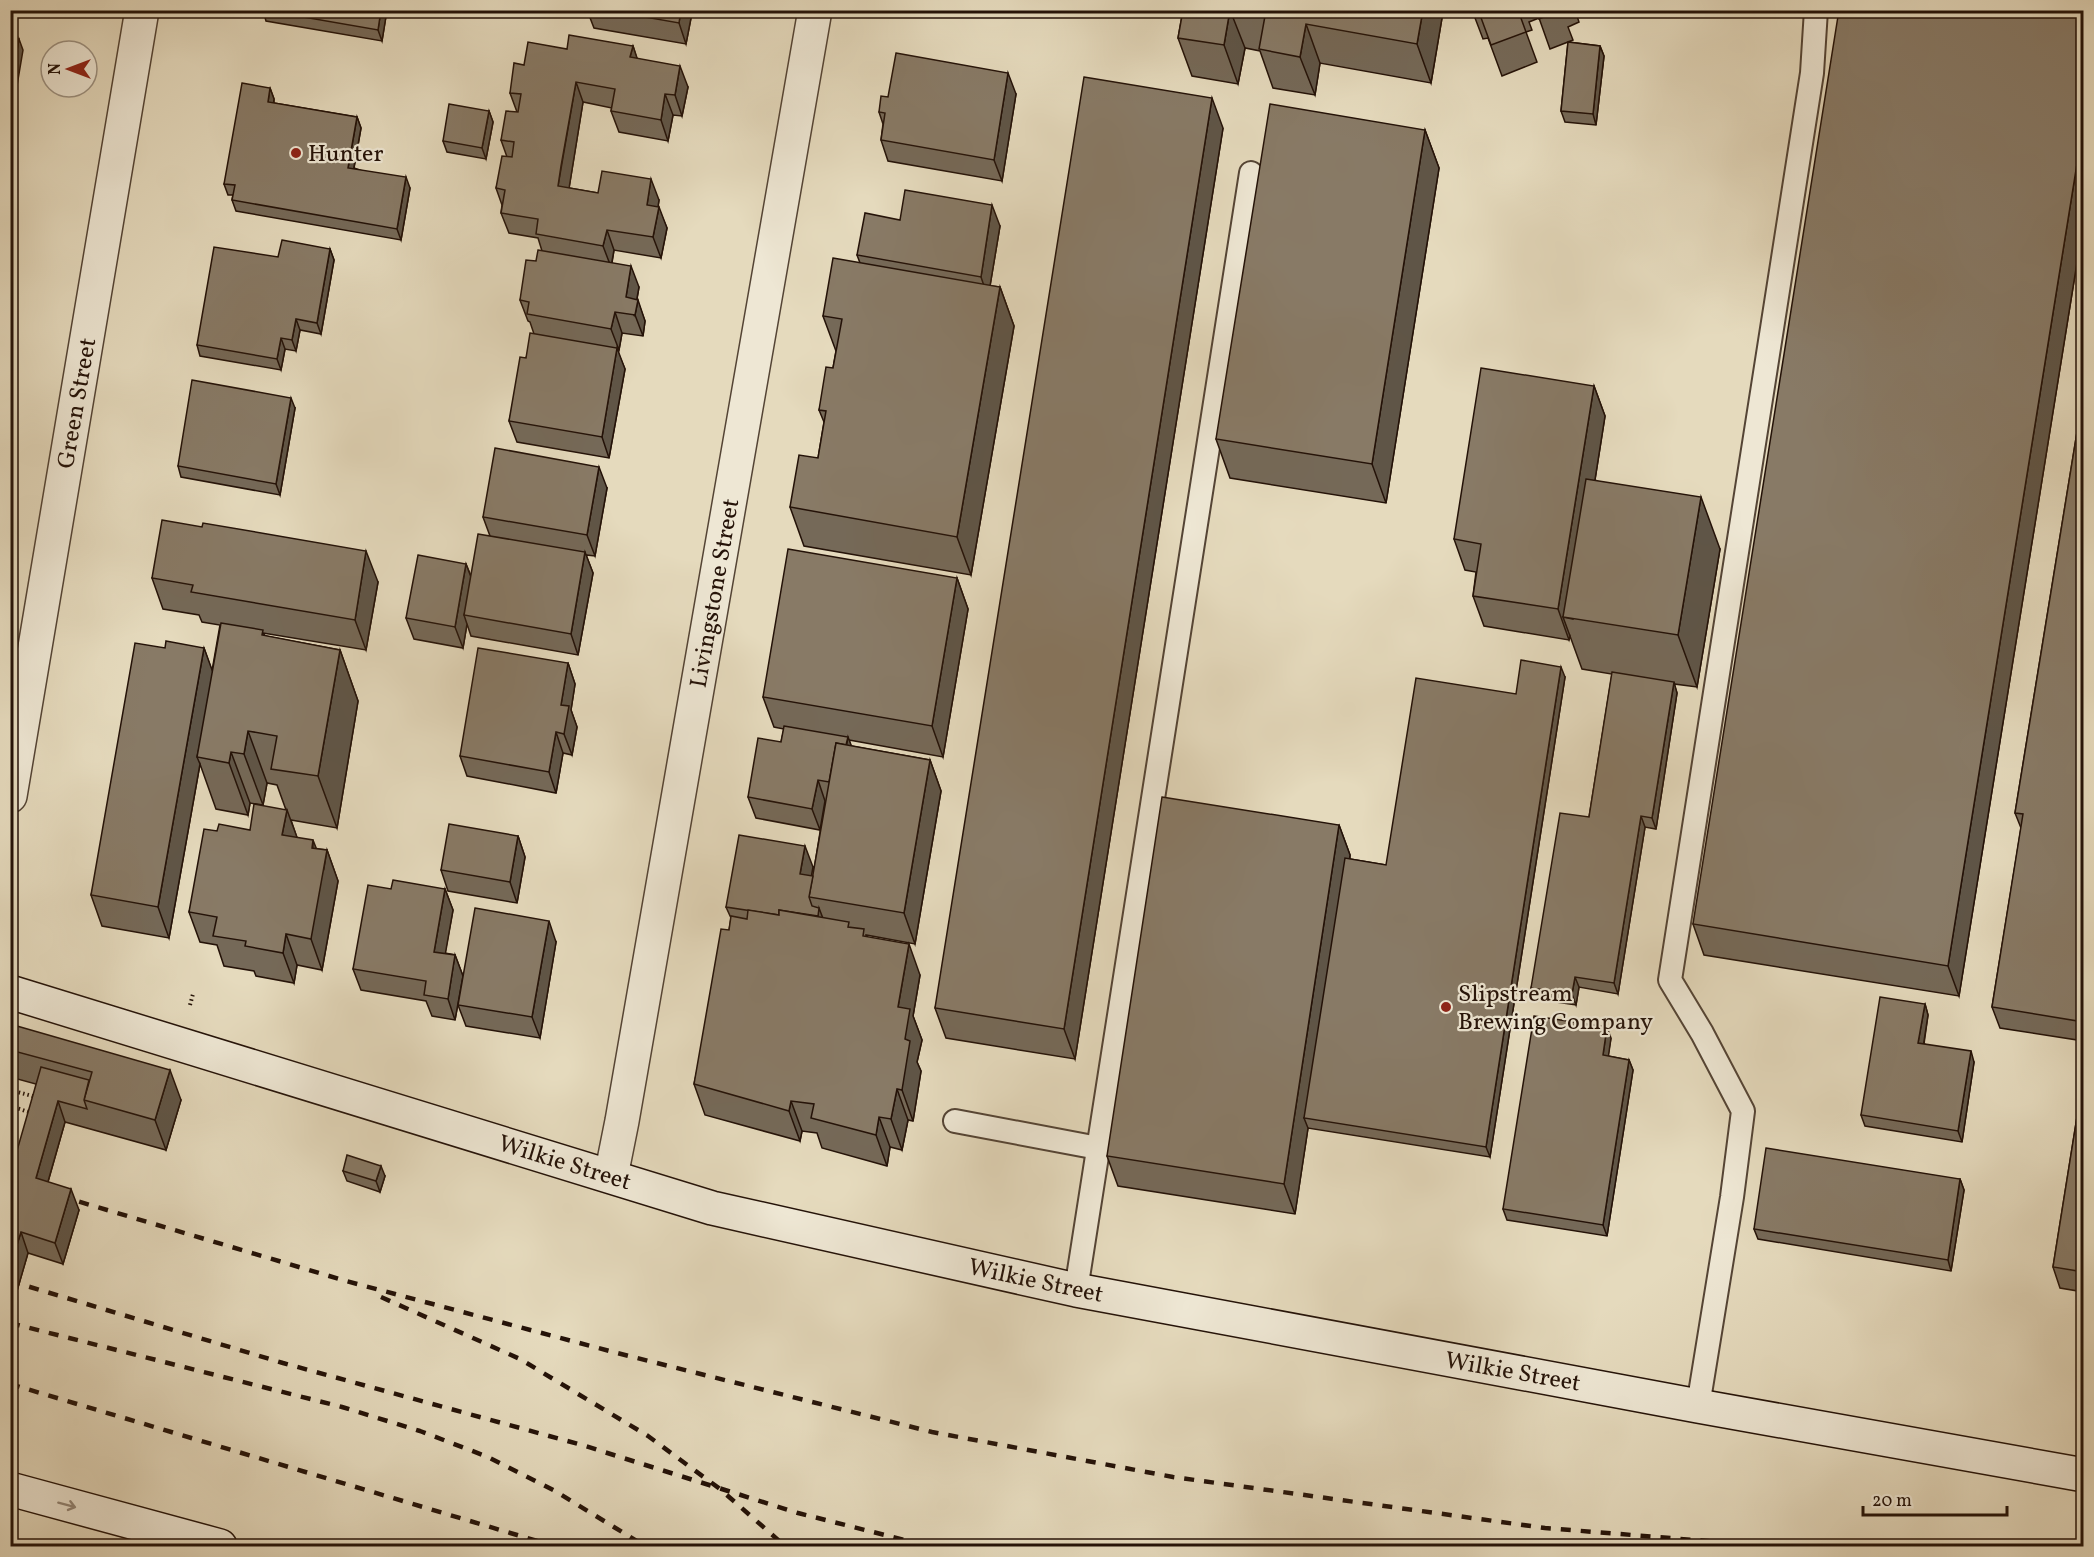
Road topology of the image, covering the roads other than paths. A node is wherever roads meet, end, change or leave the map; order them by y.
1 (142, 10) edge
2 (814, 10) edge
3 (1816, 10) edge
4 (1251, 173) dead end
5 (10, 796) edge
6 (10, 992) edge
7 (955, 1120) dead end
8 (1098, 1148) junction
9 (611, 1176) junction
10 (1076, 1290) junction
11 (1698, 1406) junction
12 (2084, 1475) edge
13 (10, 1489) edge
14 (220, 1546) edge

1 - 5 street, Green Street
2 - 9 street, Livingstone Street
3 - 11 lane
4 - 8 lane
6 - 9 street, Wilkie Street
7 - 8 lane
8 - 10 lane
9 - 10 street, Wilkie Street
10 - 11 street, Wilkie Street
11 - 12 street, Wilkie Street
13 -> 14 street

